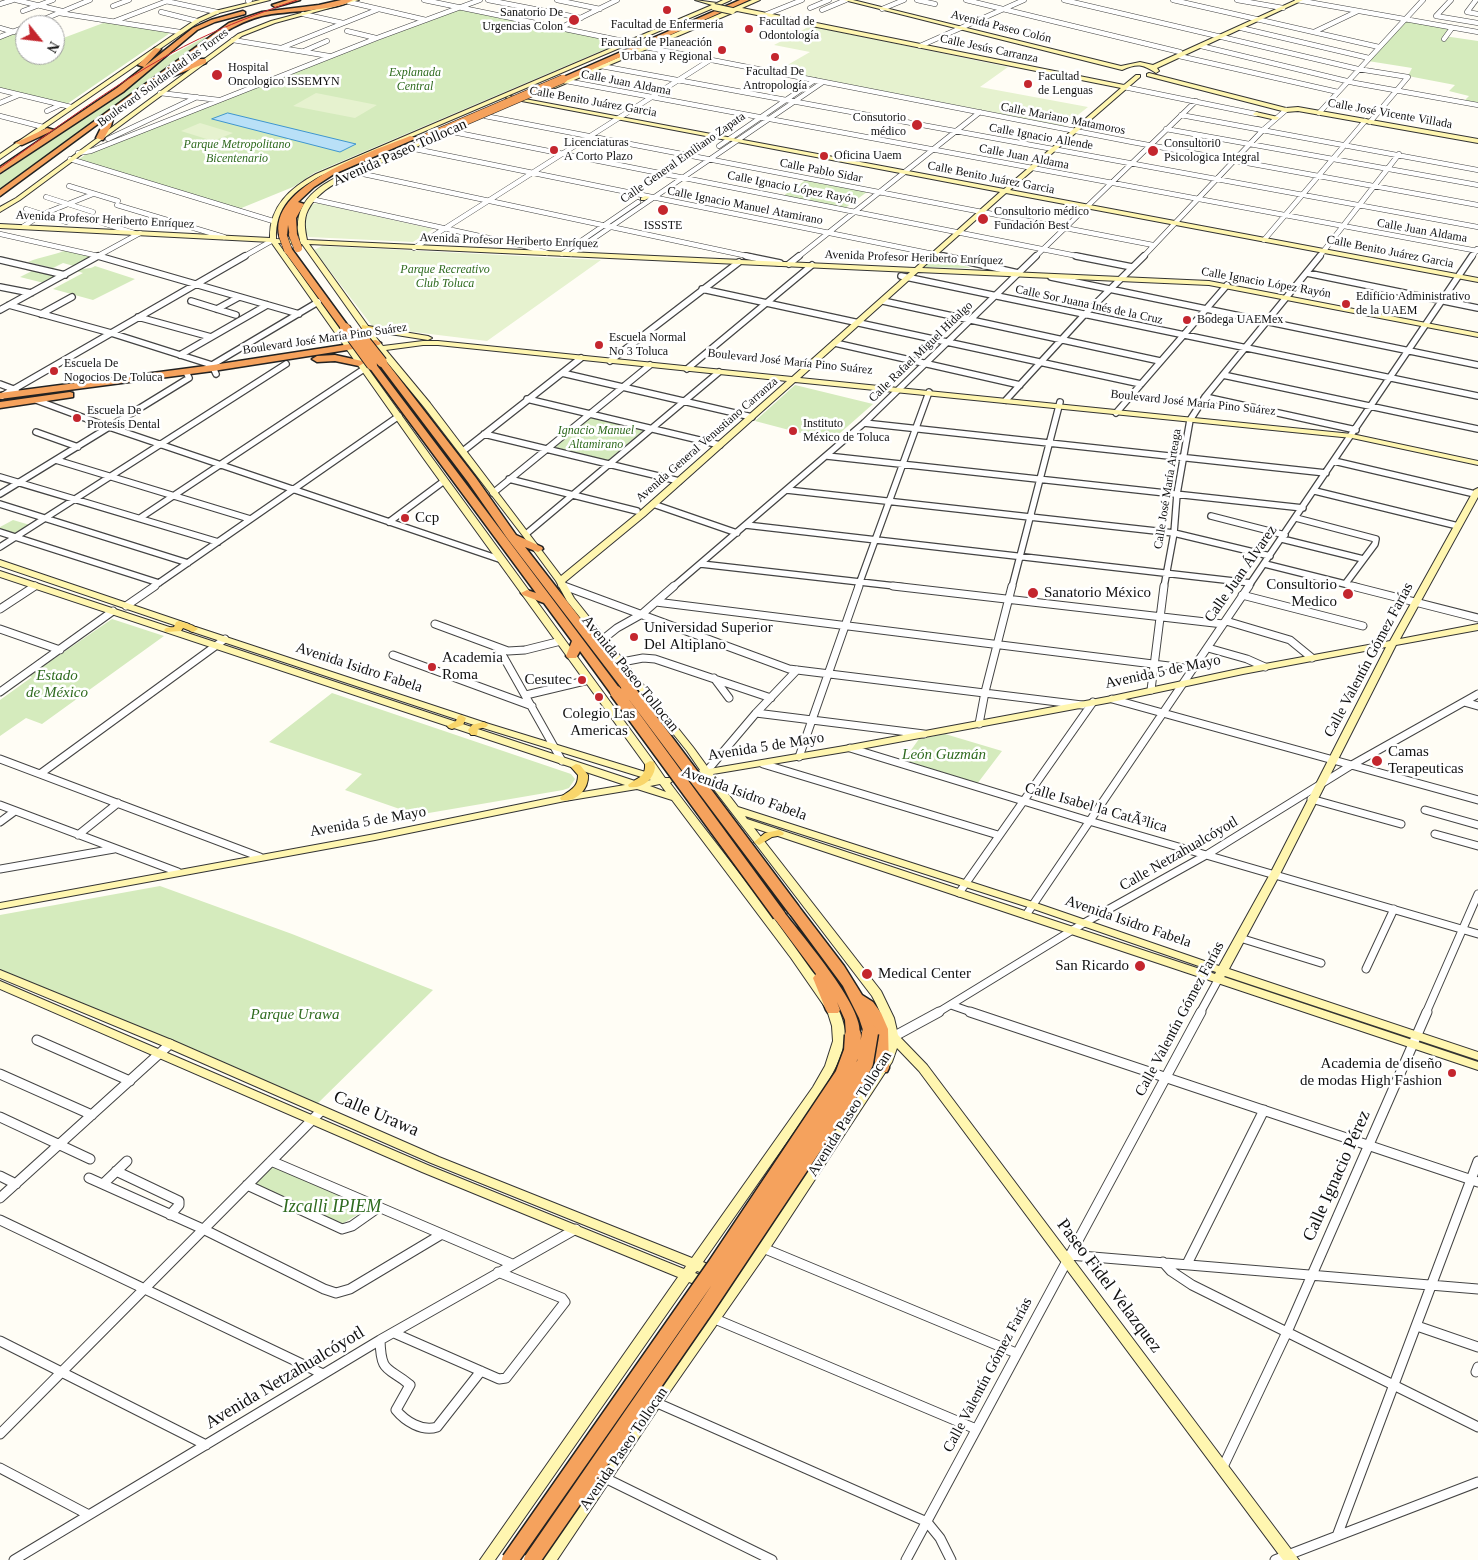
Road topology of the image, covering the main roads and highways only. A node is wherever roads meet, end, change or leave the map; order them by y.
1 (267, 0) edge
2 (297, 0) edge
3 (356, 0) edge
4 (698, 0) edge
5 (728, 0) edge
6 (739, 0) edge
7 (746, 0) edge
8 (757, 0) edge
9 (846, 0) edge
10 (858, 0) edge
11 (1292, 0) edge
12 (1299, 0) edge
13 (249, 1) edge
14 (349, 1) edge
15 (716, 6) junction
16 (885, 8) junction
17 (1280, 8) junction
18 (735, 10) junction
19 (1256, 19) junction
20 (1219, 36) junction
21 (638, 38) joint
22 (632, 46) junction
23 (157, 48) junction
24 (625, 52) junction
25 (1179, 54) junction
26 (203, 61) junction
27 (1124, 67) junction
28 (1153, 68) junction
29 (140, 74) junction
30 (1135, 75) junction
31 (1149, 75) junction
32 (561, 79) junction
33 (154, 80) junction
34 (1121, 87) junction
35 (516, 90) junction
36 (534, 95) junction
37 (501, 96) junction
38 (522, 100) junction
39 (1282, 107) junction
40 (112, 110) junction
41 (1256, 114) road end
42 (1274, 118) road end
43 (69, 123) junction
44 (104, 138) junction
45 (417, 139) junction
46 (1478, 141) edge
47 (19, 143) junction
48 (1050, 148) junction
49 (1, 155) edge
50 (361, 165) junction
51 (0, 171) edge
52 (354, 172) junction
53 (308, 183) junction
54 (1001, 191) junction
55 (0, 194) edge
56 (0, 210) edge
57 (0, 226) edge
58 (273, 240) junction
59 (297, 247) junction
60 (929, 255) junction
61 (908, 269) junction
62 (918, 270) junction
63 (1018, 273) joint
64 (905, 277) junction
65 (1478, 280) edge
66 (854, 322) junction
67 (369, 329) junction
68 (345, 331) junction
69 (1478, 335) edge
70 (428, 338) junction
71 (418, 344) junction
72 (378, 346) junction
73 (350, 350) junction
74 (318, 355) junction
75 (613, 359) junction
76 (374, 364) junction
77 (690, 367) junction
78 (214, 369) junction
79 (187, 375) junction
80 (793, 377) junction
81 (901, 388) junction
82 (1007, 398) junction
83 (1, 399) edge
84 (1478, 463) edge
85 (476, 469) junction
86 (445, 475) junction
87 (472, 480) junction
88 (676, 480) junction
89 (1477, 492) edge
90 (511, 536) junction
91 (538, 550) junction
92 (0, 563) edge
93 (0, 574) edge
94 (560, 582) junction
95 (526, 594) junction
96 (559, 598) junction
97 (546, 600) junction
98 (585, 618) junction
99 (186, 626) junction
100 (1478, 627) edge
101 (168, 630) junction
102 (586, 632) junction
103 (577, 642) junction
104 (1393, 643) junction
105 (572, 656) junction
106 (622, 690) junction
107 (461, 718) junction
108 (483, 725) junction
109 (452, 726) junction
110 (474, 733) junction
111 (690, 749) junction
112 (649, 762) junction
113 (576, 767) junction
114 (706, 772) junction
115 (648, 776) junction
116 (664, 781) junction
117 (633, 785) junction
118 (565, 798) junction
119 (679, 799) junction
120 (734, 809) junction
121 (743, 820) junction
122 (779, 832) junction
123 (757, 838) junction
124 (712, 845) junction
125 (0, 906) edge
126 (813, 960) junction
127 (0, 974) edge
128 (1220, 976) junction
129 (0, 985) edge
130 (25, 990) junction
131 (858, 997) junction
132 (834, 1010) junction
133 (893, 1037) junction
134 (1414, 1040) junction
135 (1478, 1056) edge
136 (1478, 1066) edge
137 (882, 1068) junction
138 (316, 1115) junction
139 (766, 1163) junction
140 (805, 1186) junction
141 (716, 1232) junction
142 (763, 1248) junction
143 (691, 1270) junction
144 (736, 1288) junction
145 (657, 1316) junction
146 (702, 1334) junction
147 (1285, 1558) edge
148 (487, 1560) edge
149 (510, 1560) edge
150 (532, 1560) edge
151 (549, 1560) edge

1 - 13 main road, Boulevard Solidaridad las Torres
2 - 29 highway, Boulevard Solidaridad las Torres
3 - 14 main road, Boulevard Solidaridad las Torres
4 - 15 main road
5 - 15 main road
6 - 22 highway, Avenida Paseo Tollocan
7 - 24 highway, Avenida Paseo Tollocan
8 - 18 main road, Avenida Paseo Tollocan
9 - 16 main road, Avenida Paseo Colón
10 - 16 main road, Avenida Paseo Colón
11 - 17 main road
12 - 17 main road
13 - 23 main road, Boulevard Solidaridad las Torres
14 - 26 main road, Boulevard Solidaridad las Torres
14 - 33 highway, Boulevard Solidaridad las Torres
15 - 18 main road, Calle Jesús Carranza, bridge
15 - 21 main road
16 - 27 main road, Avenida Paseo Colón
17 - 19 main road
18 - 22 main road, Avenida Paseo Tollocan
18 - 34 main road, Calle Jesús Carranza
19 - 20 main road
19 - 20 main road
20 - 25 main road
20 - 25 main road
21 - 22 highway
22 - 24 highway
22 - 32 highway, Avenida Paseo Tollocan
22 - 32 main road, Avenida Paseo Tollocan
22 - 35 main road, Avenida Paseo Tollocan
23 - 29 highway
23 - 47 main road, Boulevard Solidaridad las Torres
24 - 32 highway, Avenida Paseo Tollocan
25 - 28 main road
26 - 33 highway
26 - 44 main road, Boulevard Solidaridad las Torres
27 - 28 main road
27 - 30 main road
28 - 31 main road
28 - 39 main road
29 - 43 highway, Boulevard Solidaridad las Torres
30 - 31 main road
30 - 34 main road, Avenida General Venustiano Carranza
31 - 39 main road
32 - 36 main road, Avenida Paseo Tollocan
32 - 45 highway, Avenida Paseo Tollocan, bridge
33 - 40 highway, Boulevard Solidaridad las Torres
34 - 48 main road, Avenida General Venustiano Carranza
34 - 48 main road, Avenida General Venustiano Carranza
35 - 36 main road
35 - 37 main road, Avenida Paseo Tollocan
36 - 38 main road, Avenida Paseo Tollocan
37 - 38 main road, Calle Benito Juárez Garcia
37 - 53 main road, Avenida Paseo Tollocan
38 - 52 main road, Avenida Paseo Tollocan
38 - 54 main road, Calle Benito Juárez Garcia
39 - 46 main road, Calle José Vicente Villada
40 - 44 highway
40 - 55 highway, Boulevard Solidaridad las Torres
41 - 42 main road, Calle Jesús Carranza
43 - 47 highway
43 - 51 highway, Boulevard Solidaridad las Torres
44 - 56 main road, Boulevard Solidaridad las Torres
45 - 50 highway, Avenida Paseo Tollocan
45 - 53 highway, Avenida Paseo Tollocan
47 - 49 main road, Boulevard Solidaridad las Torres
48 - 54 main road, Avenida General Venustiano Carranza
50 - 52 highway
50 - 59 highway, Avenida Paseo Tollocan, bridge
52 - 59 main road, Avenida Paseo Tollocan
53 - 58 main road, Avenida Paseo Tollocan
53 - 59 highway, Avenida Paseo Tollocan, bridge
54 - 60 main road, Avenida General Venustiano Carranza
54 - 60 main road, Avenida General Venustiano Carranza
54 - 65 main road, Calle Benito Juárez Garcia
57 - 58 main road, Avenida Profesor Heriberto Enríquez
58 - 59 main road, Avenida Profesor Heriberto Enríquez
58 - 68 main road, Avenida Paseo Tollocan
59 - 61 main road, Avenida Profesor Heriberto Enríquez
59 - 67 main road, Avenida Paseo Tollocan
59 - 68 highway, Avenida Paseo Tollocan
60 - 61 main road, Avenida General Venustiano Carranza
60 - 62 main road, Avenida General Venustiano Carranza
61 - 62 main road, Avenida Profesor Heriberto Enríquez
61 - 64 main road, Avenida General Venustiano Carranza
62 - 63 main road, Avenida Profesor Heriberto Enríquez
62 - 64 main road, Avenida General Venustiano Carranza
63 - 69 main road, Calle Ignacio López Rayón
64 - 66 main road, Avenida General Venustiano Carranza
64 - 66 main road, Avenida General Venustiano Carranza
66 - 80 main road, Avenida General Venustiano Carranza
66 - 80 main road, Avenida General Venustiano Carranza
67 - 68 main road
67 - 70 main road
67 - 72 main road, Avenida Paseo Tollocan
68 - 73 main road, Avenida Paseo Tollocan
68 - 74 highway
68 - 76 highway, Avenida Paseo Tollocan, bridge
70 - 72 main road, Boulevard José María Pino Suárez
70 - 75 main road, Boulevard José María Pino Suárez
71 - 72 main road, Boulevard José María Pino Suárez
71 - 75 main road, Boulevard José María Pino Suárez
71 - 76 main road
72 - 73 highway, Boulevard José María Pino Suárez
72 - 76 main road, Avenida Paseo Tollocan
73 - 74 highway, Boulevard José María Pino Suárez
73 - 76 main road, Avenida Paseo Tollocan
74 - 76 highway
74 - 78 highway, Boulevard José María Pino Suárez
74 - 78 highway
75 - 77 main road, Boulevard José María Pino Suárez
75 - 77 main road, Boulevard José María Pino Suárez
76 - 85 main road, Avenida Paseo Tollocan
76 - 86 highway, Avenida Paseo Tollocan
76 - 86 main road, Avenida Paseo Tollocan
76 - 87 highway, Avenida Paseo Tollocan
77 - 80 main road, Boulevard José María Pino Suárez
77 - 80 main road, Boulevard José María Pino Suárez
78 - 79 highway, Boulevard José María Pino Suárez
79 - 83 highway, Boulevard José María Pino Suárez
79 - 83 highway, Boulevard José María Pino Suárez
80 - 81 main road, Boulevard José María Pino Suárez
80 - 88 main road, Avenida General Venustiano Carranza
81 - 82 main road, Boulevard José María Pino Suárez
81 - 82 main road, Boulevard José María Pino Suárez
82 - 84 main road, Boulevard José María Pino Suárez
85 - 87 highway
85 - 91 main road, Avenida Paseo Tollocan
86 - 95 main road, Avenida Paseo Tollocan
86 - 97 highway, Avenida Paseo Tollocan
87 - 90 highway, Avenida Paseo Tollocan
88 - 94 main road, Avenida General Venustiano Carranza
88 - 94 main road, Avenida General Venustiano Carranza
89 - 104 main road, Calle Valentín Gómez Farías
90 - 91 highway
90 - 96 highway, Avenida Paseo Tollocan
91 - 94 main road, Avenida Paseo Tollocan
92 - 99 main road, Avenida Isidro Fabela
93 - 101 main road, Avenida Isidro Fabela
94 - 96 highway
94 - 98 main road, Avenida Paseo Tollocan
95 - 97 highway
95 - 105 main road, Avenida Paseo Tollocan
96 - 102 highway, Avenida Paseo Tollocan
97 - 103 highway, Avenida Paseo Tollocan
98 - 102 highway
98 - 111 main road, Avenida Paseo Tollocan
99 - 101 main road
99 - 107 main road, Avenida Isidro Fabela
100 - 104 main road, Avenida 5 de Mayo
101 - 109 main road, Avenida Isidro Fabela
102 - 106 highway, Avenida Paseo Tollocan
103 - 105 highway
103 - 106 highway, Avenida Paseo Tollocan
104 - 114 main road, Avenida 5 de Mayo
104 - 128 main road, Calle Valentín Gómez Farías
105 - 112 main road, Avenida Paseo Tollocan
106 - 126 highway, Avenida Paseo Tollocan, bridge
106 - 131 highway, Avenida Paseo Tollocan, bridge
107 - 108 main road, Avenida Isidro Fabela
107 - 109 main road
108 - 110 main road
108 - 115 main road, Avenida Isidro Fabela
109 - 110 main road, Avenida Isidro Fabela
110 - 113 main road, Avenida Isidro Fabela
111 - 112 main road
111 - 114 main road, Avenida Paseo Tollocan
112 - 115 main road
112 - 116 main road, Avenida Paseo Tollocan
113 - 117 main road, Avenida Isidro Fabela
113 - 118 main road
114 - 116 main road, Avenida 5 de Mayo
114 - 120 main road, Avenida Paseo Tollocan
115 - 116 main road, Avenida Isidro Fabela
115 - 117 main road
116 - 117 main road, Avenida 5 de Mayo
116 - 119 main road, Avenida Paseo Tollocan
116 - 120 main road, Avenida Isidro Fabela
117 - 118 main road, Avenida 5 de Mayo
117 - 119 main road, Avenida Isidro Fabela
118 - 125 main road, Avenida 5 de Mayo
119 - 121 main road, Avenida Isidro Fabela
119 - 124 main road, Avenida Paseo Tollocan
120 - 121 main road, Avenida Paseo Tollocan
120 - 128 main road, Avenida Isidro Fabela
121 - 122 main road, Avenida Isidro Fabela
121 - 123 main road, Avenida Paseo Tollocan
122 - 123 main road
122 - 128 main road, Avenida Isidro Fabela
123 - 124 main road
123 - 133 main road, Avenida Paseo Tollocan
124 - 132 main road, Avenida Paseo Tollocan
126 - 132 highway
126 - 149 highway, Avenida Paseo Tollocan, bridge
127 - 130 main road, Calle Urawa
128 - 134 main road, Avenida Isidro Fabela
129 - 130 main road, Calle Urawa
130 - 138 main road, Calle Urawa
130 - 138 main road, Calle Urawa
131 - 137 highway
131 - 150 highway, Avenida Paseo Tollocan, bridge
132 - 139 main road, Avenida Paseo Tollocan
133 - 137 main road, Avenida Paseo Tollocan
133 - 147 main road, Paseo Fidel Velazquez
134 - 135 main road, Avenida Isidro Fabela
134 - 136 main road, Avenida Isidro Fabela
137 - 140 main road, Avenida Paseo Tollocan
138 - 143 main road, Calle Urawa
138 - 143 main road, Calle Urawa
139 - 140 main road
139 - 141 main road, Avenida Paseo Tollocan
140 - 142 main road, Avenida Paseo Tollocan
141 - 142 main road
141 - 143 main road, Avenida Paseo Tollocan
142 - 144 main road, Avenida Paseo Tollocan
143 - 144 main road, Calle Urawa
143 - 145 main road, Avenida Paseo Tollocan
144 - 146 main road, Avenida Paseo Tollocan
145 - 146 main road
145 - 148 main road, Avenida Paseo Tollocan
146 - 151 main road, Avenida Paseo Tollocan

